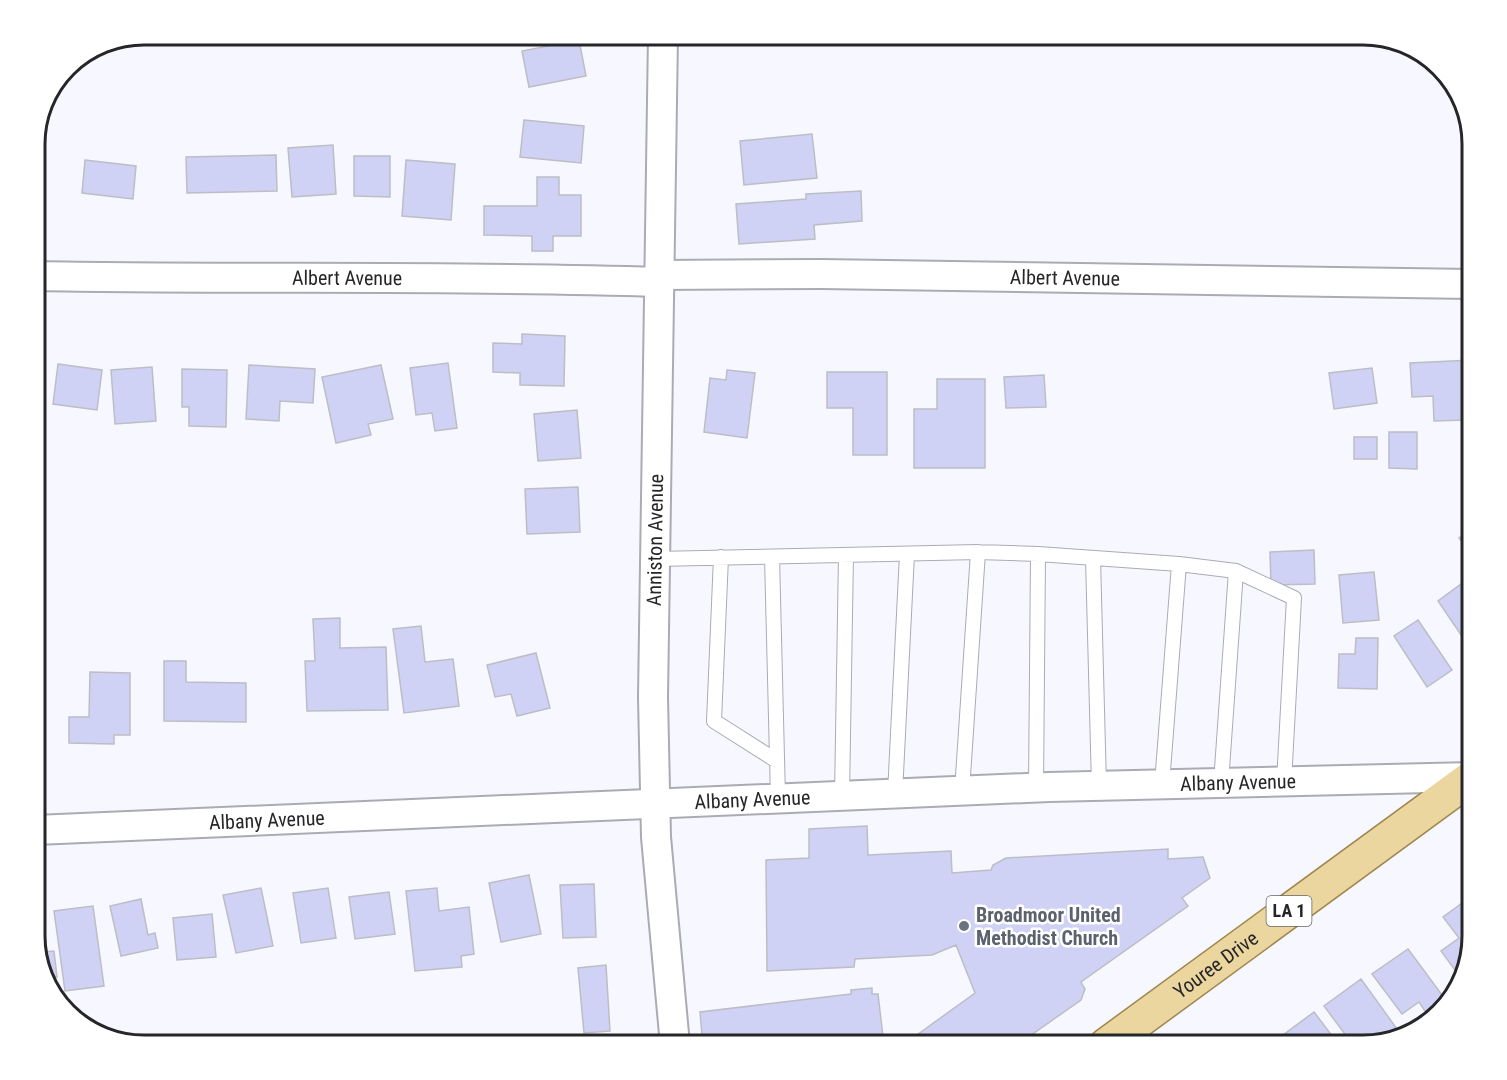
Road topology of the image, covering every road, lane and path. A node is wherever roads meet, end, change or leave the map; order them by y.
1 (663, 45) edge
2 (45, 276) edge
3 (659, 278) junction
4 (1462, 284) edge
5 (978, 552) junction
6 (907, 554) junction
7 (1038, 554) junction
8 (846, 555) junction
9 (721, 557) junction
10 (772, 557) junction
11 (1093, 558) junction
12 (655, 559) junction
13 (1179, 564) junction
14 (1236, 571) junction
15 (777, 761) junction
16 (1462, 777) edge
17 (1284, 782) junction
18 (1221, 783) junction
19 (1161, 784) junction
20 (1462, 785) edge
21 (1099, 786) junction
22 (1036, 788) junction
23 (962, 791) junction
24 (895, 794) junction
25 (842, 796) junction
26 (778, 798) junction
27 (655, 803) junction
28 (45, 830) edge
29 (674, 1035) edge
30 (1121, 1035) edge

1 - 3 street, Anniston Avenue
2 - 3 street, Albert Avenue
3 - 4 street, Albert Avenue
3 - 12 street, Anniston Avenue
5 - 6 lane
5 - 7 lane
5 - 23 lane
6 - 8 lane
6 - 24 lane
7 - 11 lane
7 - 22 lane
8 - 10 lane
8 - 25 lane
9 - 10 lane
9 - 12 lane
9 - 15 lane
10 - 15 lane
11 - 13 lane
11 - 21 lane
12 - 27 street, Anniston Avenue
13 - 14 lane
13 - 19 lane
14 - 17 lane
14 - 18 lane
15 - 26 lane
16 - 17 street, Albany Avenue
17 - 18 street, Albany Avenue
18 - 19 street, Albany Avenue
19 - 21 street, Albany Avenue
20 - 30 main road, Youree Drive / LA 1
21 - 22 street, Albany Avenue
22 - 23 street, Albany Avenue
23 - 24 street, Albany Avenue
24 - 25 street, Albany Avenue
25 - 26 street, Albany Avenue
26 - 27 street, Albany Avenue
27 - 28 street, Albany Avenue
27 - 29 street, Anniston Avenue

